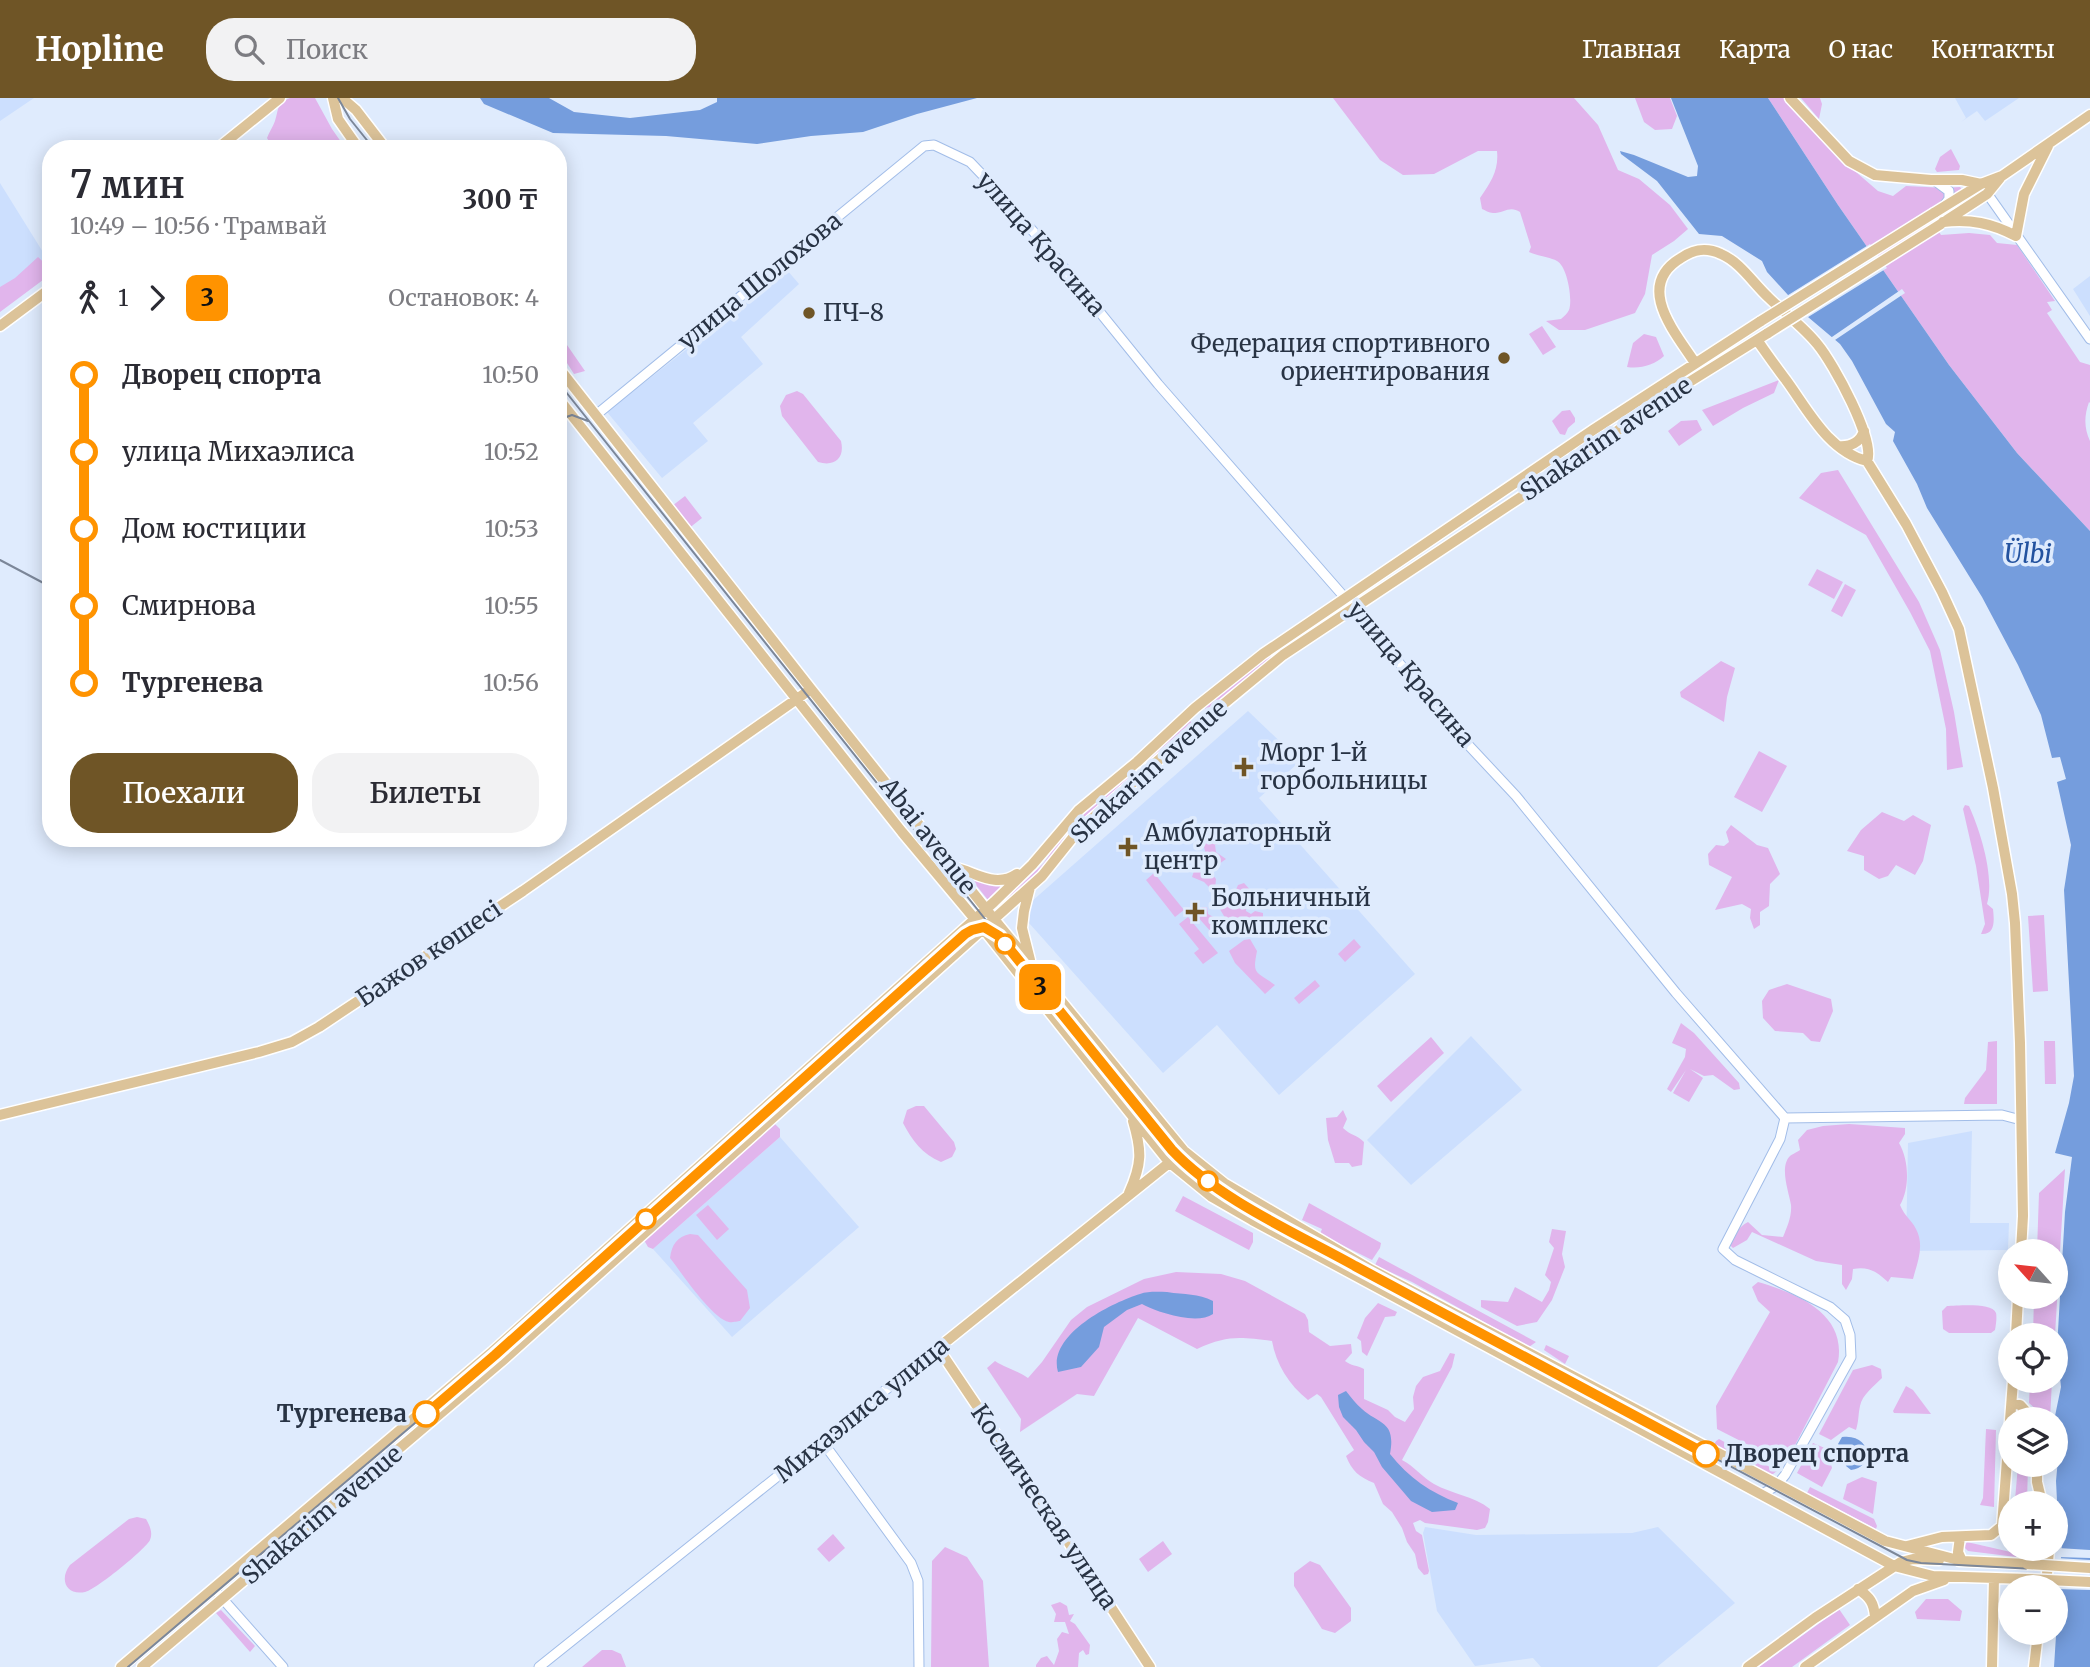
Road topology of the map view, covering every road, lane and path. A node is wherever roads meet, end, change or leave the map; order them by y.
1 (280, 98) edge
2 (332, 98) edge
3 (342, 98) edge
4 (1790, 98) edge
5 (2090, 115) edge
6 (228, 140) edge
7 (353, 140) edge
8 (379, 140) edge
9 (2049, 144) junction
10 (924, 146) joint
11 (1934, 180) junction
12 (1984, 189) junction
13 (1938, 211) junction
14 (1942, 223) junction
15 (2016, 236) junction
16 (42, 295) edge
17 (0, 326) edge
18 (1758, 340) junction
19 (2090, 340) edge
20 (1695, 363) junction
21 (567, 378) edge
22 (1671, 379) junction
23 (1678, 389) junction
24 (567, 409) edge
25 (596, 415) junction
26 (1864, 431) junction
27 (1581, 438) junction
28 (1838, 446) junction
29 (1588, 450) junction
30 (1867, 461) junction
31 (1506, 488) junction
32 (1515, 501) junction
33 (1350, 603) junction
34 (811, 689) junction
35 (797, 699) junction
36 (1195, 708) junction
37 (1203, 721) junction
38 (1068, 822) junction
39 (1077, 831) junction
40 (953, 867) junction
41 (1029, 869) junction
42 (1030, 887) junction
43 (986, 909) junction
44 (975, 919) junction
45 (994, 919) junction
46 (984, 929) junction
47 (1030, 963) junction
48 (772, 1100) junction
49 (781, 1110) junction
50 (0, 1115) edge
51 (1131, 1115) junction
52 (1785, 1118) junction
53 (2021, 1120) junction
54 (1184, 1151) junction
55 (1169, 1162) junction
56 (1128, 1195) junction
57 (656, 1205) junction
58 (664, 1215) junction
59 (2021, 1239) edge
60 (939, 1348) junction
61 (492, 1352) junction
62 (501, 1362) junction
63 (2012, 1393) edge
64 (2012, 1404) junction
65 (2022, 1407) edge
66 (822, 1441) junction
67 (367, 1459) junction
68 (376, 1469) junction
69 (1777, 1485) junction
70 (1761, 1495) junction
71 (1960, 1536) junction
72 (1905, 1546) junction
73 (1962, 1561) junction
74 (1894, 1566) junction
75 (2090, 1568) edge
76 (1955, 1577) junction
77 (1972, 1577) junction
78 (1994, 1577) junction
79 (2090, 1582) edge
80 (213, 1588) junction
81 (1858, 1590) junction
82 (223, 1599) junction
83 (1993, 1601) junction
84 (1875, 1617) junction
85 (2037, 1645) edge
86 (121, 1667) edge
87 (142, 1667) edge
88 (283, 1667) edge
89 (539, 1667) edge
90 (919, 1667) edge
91 (1150, 1667) edge
92 (1748, 1667) edge
93 (1805, 1667) edge
94 (1992, 1667) edge
95 (2034, 1667) edge

1 - 6 main road
2 - 7 main road
3 - 8 main road
4 - 11 main road
5 - 9 main road
9 - 12 main road
9 - 15 main road
10 - 25 street, улица Шолохова
10 - 33 street, улица Красина
11 - 12 main road
11 - 13 street
12 - 13 main road, Shakarim avenue
12 - 14 main road, Shakarim avenue
12 - 15 street
13 - 20 main road, Shakarim avenue, bridge
14 - 15 main road
14 - 18 main road, Shakarim avenue, bridge
15 - 19 street
16 - 17 main road
18 - 23 main road, Shakarim avenue
18 - 28 main road
20 - 22 main road, Shakarim avenue
20 - 26 main road
21 - 25 main road, Abai avenue
22 - 23 main road
22 - 27 main road, Shakarim avenue
23 - 29 main road, Shakarim avenue
24 - 35 main road, Abai avenue
25 - 34 main road, Abai avenue
26 - 28 main road
26 - 30 main road
27 - 29 main road
27 - 31 main road, Shakarim avenue
28 - 30 main road
29 - 32 main road, Shakarim avenue
30 - 53 main road
31 - 32 main road
31 - 33 main road, Shakarim avenue
32 - 33 main road, Shakarim avenue
33 - 36 main road, Shakarim avenue
33 - 37 main road, Shakarim avenue
33 - 52 street, улица Красина
34 - 35 main road, Бажов көшесі
34 - 40 main road, Abai avenue
35 - 44 main road, Abai avenue
35 - 50 main road, Бажов көшесі
36 - 37 main road
36 - 38 main road, Shakarim avenue
37 - 39 main road, Shakarim avenue
38 - 39 main road
38 - 41 main road, Shakarim avenue
39 - 42 main road, Shakarim avenue
40 - 41 main road
40 - 43 main road, Abai avenue
41 - 43 main road, Shakarim avenue
42 - 45 main road, Shakarim avenue
42 - 47 main road
43 - 44 main road, Shakarim avenue
43 - 45 main road, Abai avenue
44 - 46 main road, Abai avenue
44 - 48 main road, Shakarim avenue
45 - 46 main road, Shakarim avenue
45 - 47 main road, Abai avenue
46 - 49 main road, Shakarim avenue
46 - 51 main road, Abai avenue
47 - 54 main road, Abai avenue
48 - 49 main road
48 - 57 main road, Shakarim avenue
49 - 58 main road, Shakarim avenue
51 - 55 main road, Abai avenue
51 - 56 main road
52 - 53 street
52 - 69 street
53 - 59 main road
54 - 55 main road, Михаэлиса улица
54 - 69 main road, Abai avenue
55 - 56 main road, Михаэлиса улица
55 - 70 main road, Abai avenue
56 - 60 main road, Михаэлиса улица
57 - 58 main road
57 - 61 main road, Shakarim avenue
58 - 62 main road, Shakarim avenue
60 - 66 street, Михаэлиса улица
60 - 91 main road, Космическая улица
61 - 62 main road
61 - 67 main road, Shakarim avenue
62 - 68 main road, Shakarim avenue
63 - 64 main road
64 - 65 main road
64 - 71 main road
66 - 89 street, Михаэлиса улица
66 - 90 street
67 - 68 main road
67 - 80 main road, Shakarim avenue
68 - 82 main road, Shakarim avenue
69 - 70 street
69 - 72 main road, Abai avenue
70 - 74 main road, Abai avenue
71 - 72 main road
71 - 73 main road
72 - 73 main road, Abai avenue
73 - 74 main road
73 - 75 main road, Abai avenue, bridge
74 - 76 main road, Abai avenue
74 - 81 main road
76 - 77 main road
76 - 84 main road
77 - 78 main road
77 - 83 main road
78 - 79 main road, bridge
78 - 83 main road
80 - 82 street
80 - 86 main road, Shakarim avenue
81 - 84 main road
81 - 92 main road
82 - 87 main road, Shakarim avenue
82 - 88 street
83 - 94 main road
84 - 93 main road
85 - 95 main road

